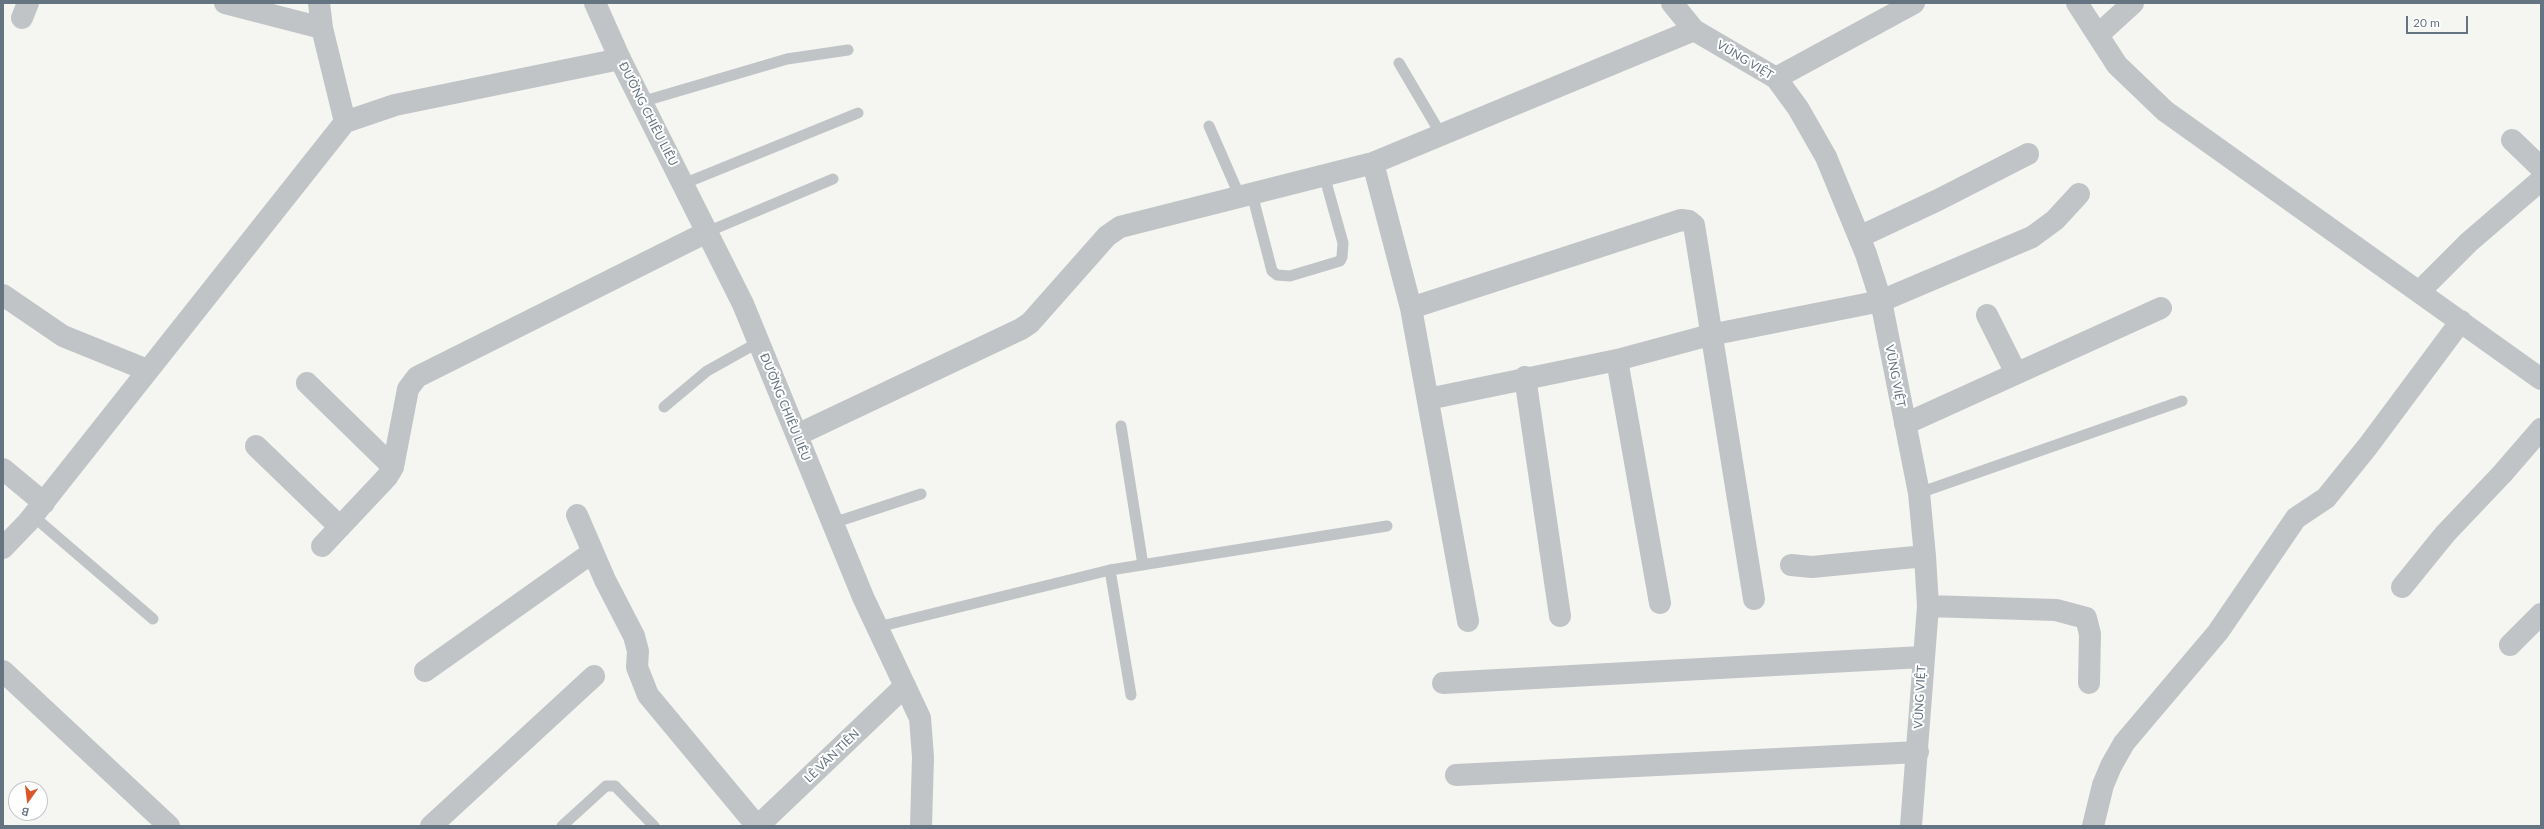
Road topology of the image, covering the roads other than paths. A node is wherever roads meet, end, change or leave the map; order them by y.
1 (225, 3) edge
2 (319, 3) edge
3 (595, 3) edge
4 (1672, 3) edge
5 (1914, 3) edge
6 (2077, 3) edge
7 (2133, 3) edge
8 (322, 28) junction
9 (1694, 30) junction
10 (2099, 34) junction
11 (848, 50) dead end
12 (620, 59) junction
13 (1399, 63) dead end
14 (1776, 78) junction
15 (641, 102) junction
16 (858, 113) dead end
17 (345, 122) junction
18 (1209, 126) dead end
19 (1442, 136) junction
20 (2512, 140) dead end
21 (2028, 154) dead end
22 (1373, 163) junction
23 (2541, 168) edge
24 (1324, 175) junction
25 (833, 179) dead end
26 (2541, 180) edge
27 (683, 184) junction
28 (2079, 194) dead end
29 (1246, 195) junction
30 (707, 232) junction
31 (1859, 237) junction
32 (2420, 291) junction
33 (3, 295) edge
34 (1881, 301) junction
35 (1411, 308) junction
36 (2161, 308) dead end
37 (1987, 315) dead end
38 (2461, 321) junction
39 (1710, 334) junction
40 (759, 342) junction
41 (1617, 360) junction
42 (147, 370) junction
43 (2016, 374) junction
44 (1525, 378) junction
45 (2541, 379) edge
46 (307, 383) dead end
47 (1428, 399) junction
48 (2182, 401) dead end
49 (664, 407) dead end
50 (1905, 424) junction
51 (1121, 426) dead end
52 (2541, 429) edge
53 (797, 435) junction
54 (256, 446) dead end
55 (393, 467) junction
56 (3, 469) edge
57 (1919, 493) junction
58 (921, 494) dead end
59 (38, 510) junction
60 (578, 515) dead end
61 (833, 523) junction
62 (1387, 526) dead end
63 (340, 527) junction
64 (322, 546) dead end
65 (3, 548) edge
66 (593, 552) junction
67 (1925, 556) junction
68 (1143, 564) junction
69 (1791, 565) dead end
70 (1110, 570) junction
71 (2402, 587) dead end
72 (1754, 599) dead end
73 (1660, 603) dead end
74 (1928, 606) junction
75 (2541, 614) edge
76 (1560, 616) dead end
77 (153, 619) dead end
78 (1468, 620) dead end
79 (878, 627) junction
80 (2510, 645) dead end
81 (1922, 657) junction
82 (3, 671) edge
83 (424, 671) dead end
84 (594, 676) dead end
85 (2089, 683) dead end
86 (1443, 684) dead end
87 (905, 686) junction
88 (1132, 695) dead end
89 (1918, 752) junction
90 (1456, 775) dead end
91 (169, 826) edge
92 (431, 826) edge
93 (562, 826) edge
94 (654, 826) edge
95 (758, 826) edge
96 (921, 826) edge
97 (1911, 826) edge
98 (2093, 826) edge

1 - 8 street
2 - 8 street
3 - 12 street, ĐƯỜNG CHIÊU LIÊU
4 - 9 street, VŨNG VIỆT
5 - 14 street
6 - 10 street
7 - 10 street
8 - 17 street
9 - 14 street, VŨNG VIỆT
9 - 19 street
10 - 32 street
11 - 15 lane
12 - 15 street, ĐƯỜNG CHIÊU LIÊU
12 - 17 street
13 - 19 lane
14 - 31 street, VŨNG VIỆT
15 - 27 street, ĐƯỜNG CHIÊU LIÊU
16 - 27 lane
17 - 42 street
18 - 29 lane
19 - 22 street
20 - 23 street
21 - 31 street
22 - 24 street
22 - 35 street
24 - 29 street
24 - 29 lane
25 - 30 lane
26 - 32 street
27 - 30 street, ĐƯỜNG CHIÊU LIÊU
28 - 34 street
29 - 53 street
30 - 40 street, ĐƯỜNG CHIÊU LIÊU
30 - 55 street
31 - 34 street, VŨNG VIỆT
32 - 38 street
33 - 42 street
34 - 39 street
34 - 50 street, VŨNG VIỆT
35 - 39 street
35 - 47 street
36 - 43 street
37 - 43 street
38 - 45 street
38 - 98 street
39 - 41 street
39 - 72 street
40 - 49 lane
40 - 53 street, ĐƯỜNG CHIÊU LIÊU
41 - 44 street
41 - 73 street
42 - 59 street
43 - 50 street
44 - 47 street
44 - 76 street
46 - 55 street
47 - 78 street
48 - 57 lane
50 - 57 street, VŨNG VIỆT
51 - 68 lane
52 - 71 street
53 - 61 street, ĐƯỜNG CHIÊU LIÊU
54 - 63 street
55 - 63 street
56 - 59 street
57 - 67 street, VŨNG VIỆT
58 - 61 lane
59 - 65 street
59 - 77 lane
60 - 66 street
61 - 79 street, ĐƯỜNG CHIÊU LIÊU
62 - 68 lane
63 - 64 street
66 - 83 street
66 - 95 street
67 - 69 street
67 - 74 street, VŨNG VIỆT
68 - 70 lane
70 - 79 lane
70 - 88 lane
74 - 81 street, VŨNG VIỆT
74 - 85 street
75 - 80 street
79 - 87 street, ĐƯỜNG CHIÊU LIÊU
81 - 86 street
81 - 89 street, VŨNG VIỆT
82 - 91 street
84 - 92 street
87 - 95 street, LÊ VĂN TIÊN
87 - 96 street, ĐƯỜNG CHIÊU LIÊU
89 - 90 street
89 - 97 street, VŨNG VIỆT
93 - 94 lane

